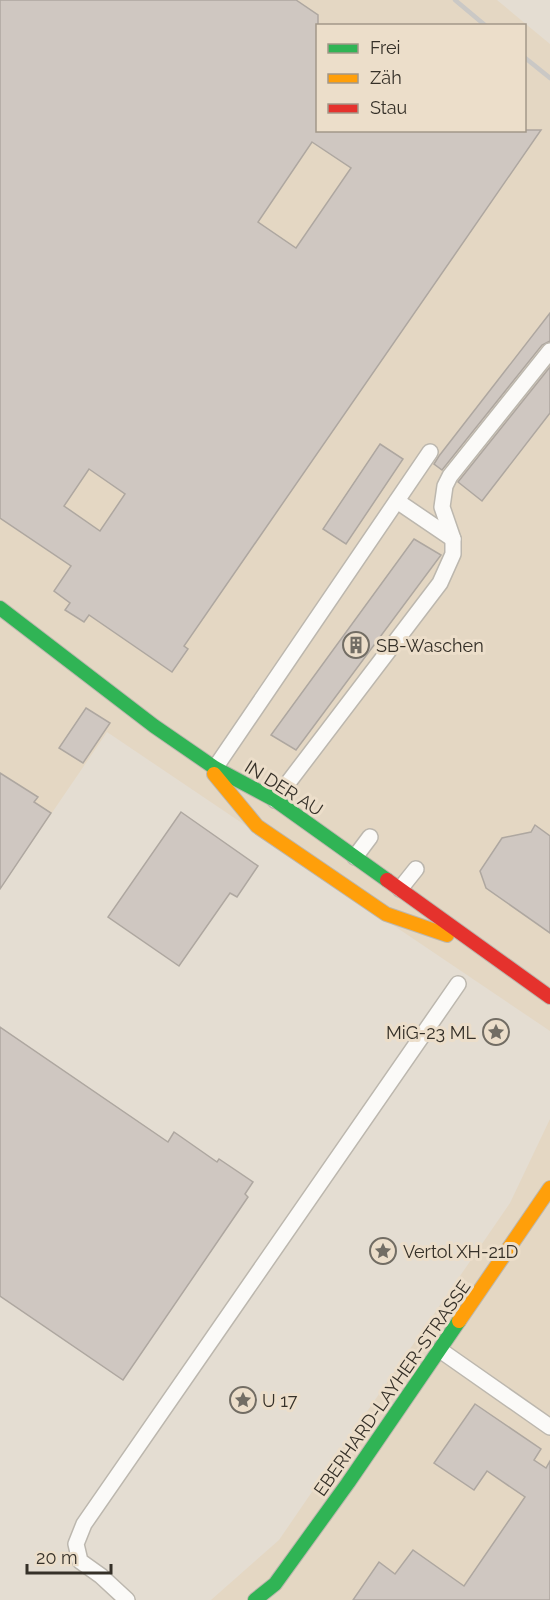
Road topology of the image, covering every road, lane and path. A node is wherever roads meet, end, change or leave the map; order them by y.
1 (550, 351) edge
2 (430, 452) dead end
3 (397, 501) junction
4 (453, 539) junction
5 (0, 608) edge
6 (200, 758) junction
7 (215, 768) junction
8 (275, 801) junction
9 (370, 837) dead end
10 (355, 856) junction
11 (416, 869) dead end
12 (400, 889) junction
13 (477, 946) junction
14 (458, 984) dead end
15 (550, 997) edge
16 (550, 1188) edge
17 (440, 1350) junction
18 (550, 1427) edge
19 (127, 1600) edge
20 (255, 1600) edge

1 - 4 lane
2 - 3 lane
3 - 4 lane
3 - 7 lane
4 - 8 lane
5 - 6 street, IN DER AU
6 - 7 street, IN DER AU
6 - 13 street
7 - 8 street, IN DER AU
8 - 10 street, IN DER AU
9 - 10 lane
10 - 12 street, IN DER AU
11 - 12 lane
12 - 13 street, IN DER AU
13 - 15 street, IN DER AU
14 - 19 lane
16 - 17 street, EBERHARD-LAYHER-STRASSE
17 - 18 lane
17 - 20 street, EBERHARD-LAYHER-STRASSE

